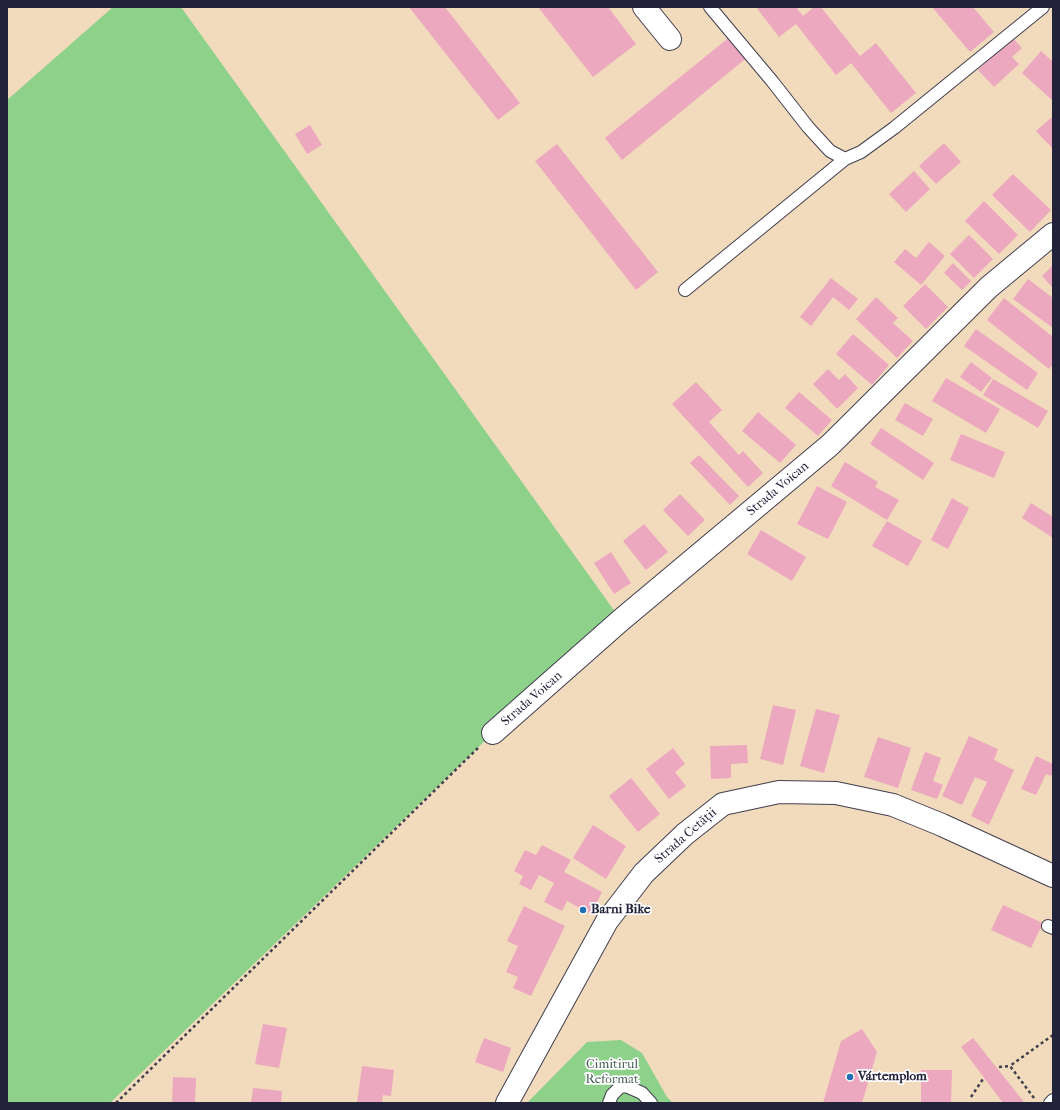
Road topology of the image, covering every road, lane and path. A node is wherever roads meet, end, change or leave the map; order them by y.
1 (644, 7) edge
2 (710, 7) edge
3 (1043, 7) edge
4 (670, 39) dead end
5 (845, 158) junction
6 (1053, 234) edge
7 (685, 290) dead end
8 (493, 733) joint
9 (1053, 876) edge
10 (1053, 1034) edge
11 (1010, 1066) junction
12 (999, 1067) dead end
13 (983, 1079) dead end
14 (970, 1096) dead end
15 (1053, 1100) edge
16 (116, 1103) edge
17 (507, 1103) edge
18 (609, 1103) edge
19 (651, 1103) edge
20 (1038, 1103) edge
21 (1050, 1103) edge

1 - 4 street
2 - 5 lane
3 - 5 lane
5 - 7 lane
6 - 8 street, Strada Voican
8 - 16 path
9 - 17 street, Strada Cetății
10 - 11 path
11 - 12 path
11 - 20 path
13 - 14 path
15 - 21 lane
18 - 19 lane

